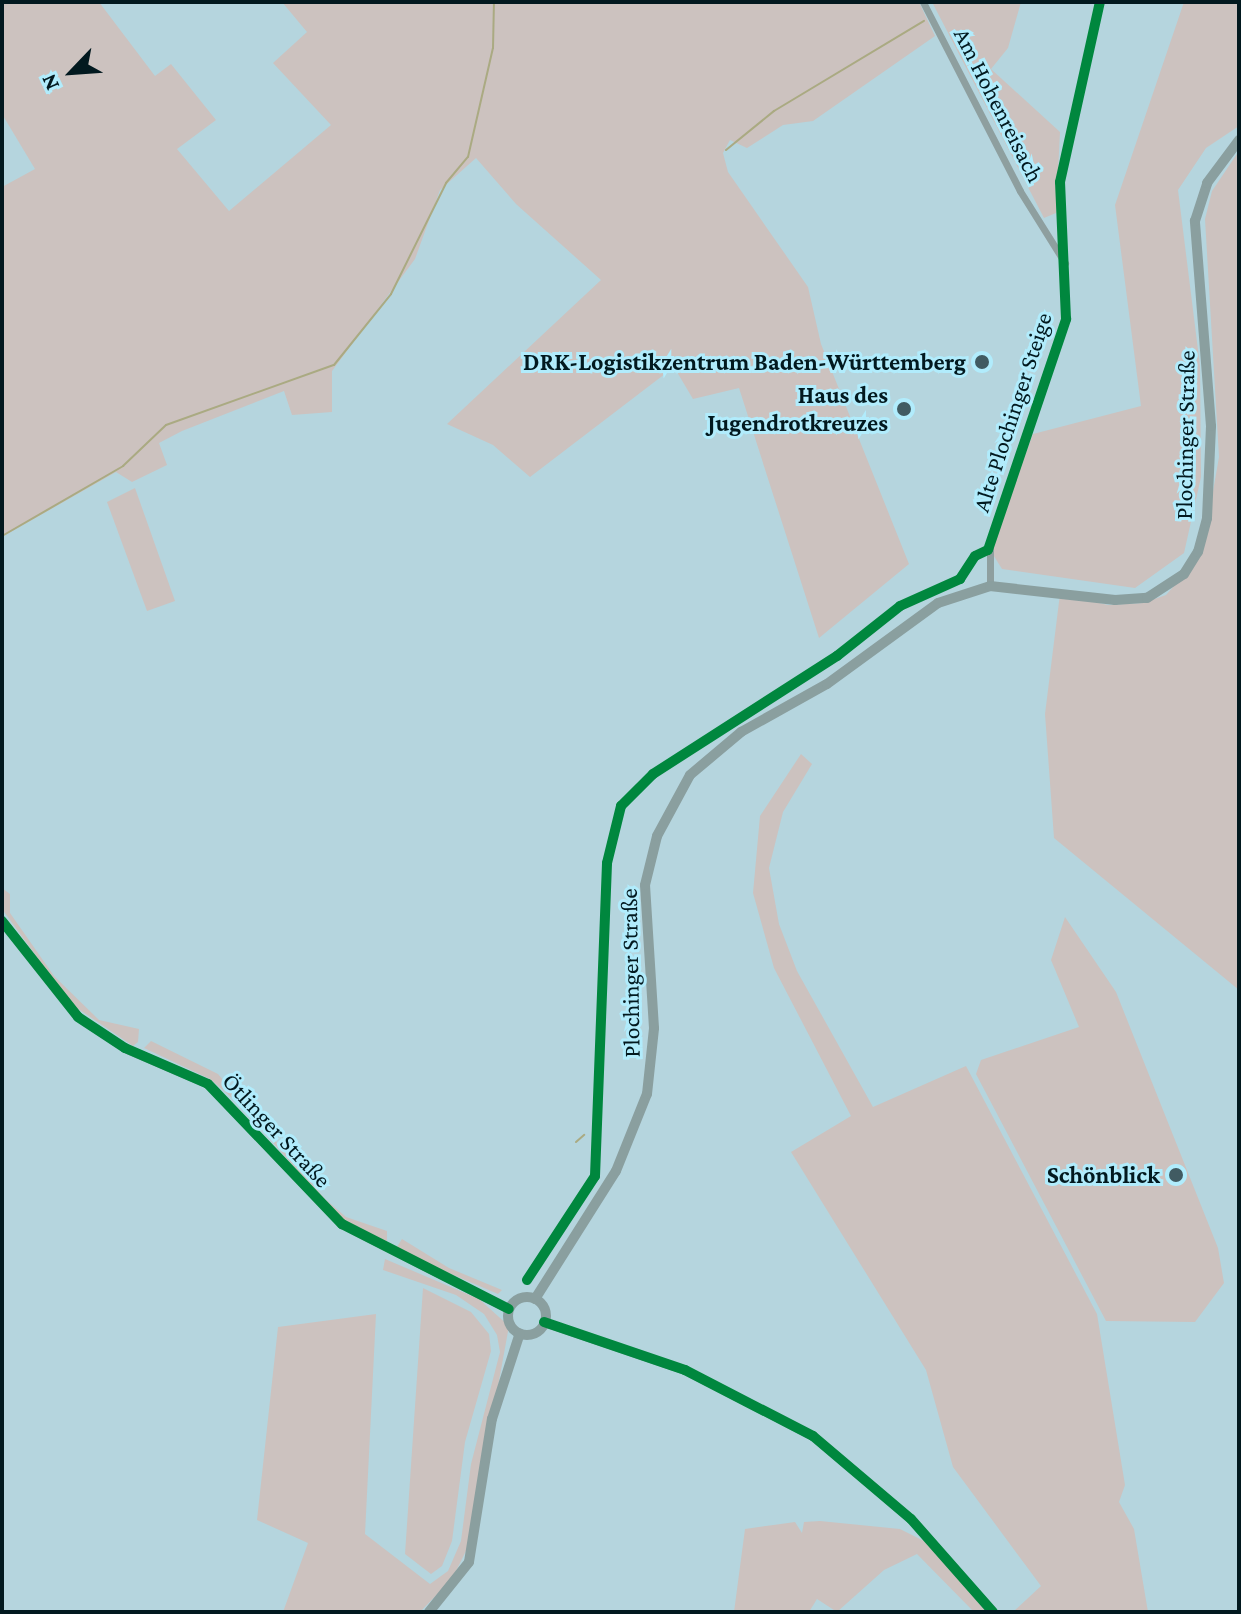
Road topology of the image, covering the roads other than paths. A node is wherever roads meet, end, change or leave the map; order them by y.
1 (923, 2) edge
2 (1100, 2) edge
3 (1239, 140) edge
4 (1066, 265) junction
5 (990, 586) junction
6 (2, 921) edge
7 (535, 1299) junction
8 (509, 1309) junction
9 (544, 1322) junction
10 (520, 1333) junction
11 (429, 1612) edge
12 (993, 1612) edge

1 - 4 street, Am Hohenreisach
2 - 4 street, Alte Plochinger Steige
3 - 5 main road, Plochinger Straße
4 - 5 street, Alte Plochinger Steige
5 - 7 main road, Plochinger Straße
6 - 8 street, Ötlinger Straße
7 - 8 main road
7 - 9 main road
8 - 10 main road
9 - 10 main road
9 - 12 street
10 - 11 main road

